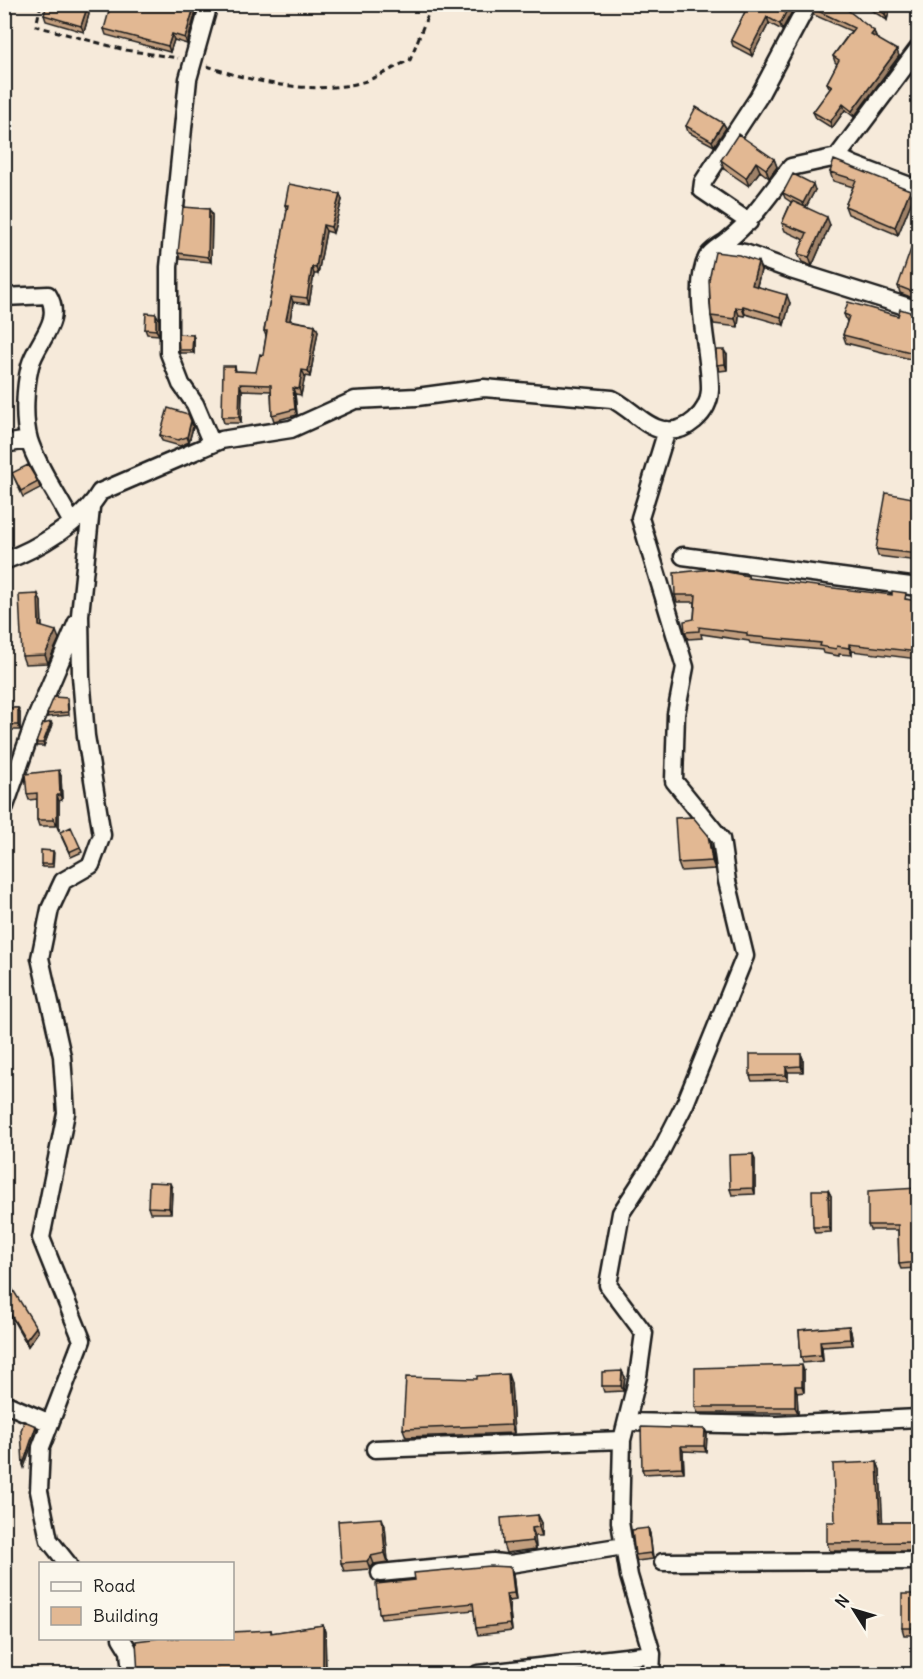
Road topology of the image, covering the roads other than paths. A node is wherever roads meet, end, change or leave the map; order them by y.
1 (209, 4) edge
2 (808, 4) edge
3 (918, 49) edge
4 (837, 157) junction
5 (918, 189) edge
6 (749, 222) junction
7 (718, 248) junction
8 (4, 297) edge
9 (918, 310) edge
10 (667, 430) junction
11 (29, 440) junction
12 (4, 444) edge
13 (212, 444) junction
14 (91, 507) junction
15 (71, 521) junction
16 (683, 556) dead end
17 (4, 561) edge
18 (918, 587) edge
19 (80, 615) junction
20 (4, 809) edge
21 (4, 1403) edge
22 (918, 1418) edge
23 (627, 1422) junction
24 (50, 1423) junction
25 (622, 1440) junction
26 (375, 1449) dead end
27 (624, 1546) junction
28 (918, 1561) edge
29 (67, 1562) edge
30 (663, 1562) dead end
31 (380, 1573) dead end
32 (122, 1640) edge
33 (652, 1654) junction
34 (130, 1674) edge
35 (478, 1674) edge
36 (651, 1674) edge

1 - 13 street
2 - 6 street
3 - 4 street
4 - 5 street
4 - 6 street
6 - 7 street
7 - 9 street
7 - 10 street
8 - 11 street
10 - 13 street
10 - 23 street
11 - 12 street
11 - 15 street
13 - 14 street
14 - 15 street
14 - 19 street
15 - 17 street
16 - 18 street
19 - 20 street
19 - 24 street
21 - 24 street
22 - 23 street
23 - 25 street
24 - 29 street
25 - 26 street
25 - 27 street
27 - 31 street
27 - 33 street
28 - 30 street
32 - 34 street
33 - 35 street
33 - 36 street

